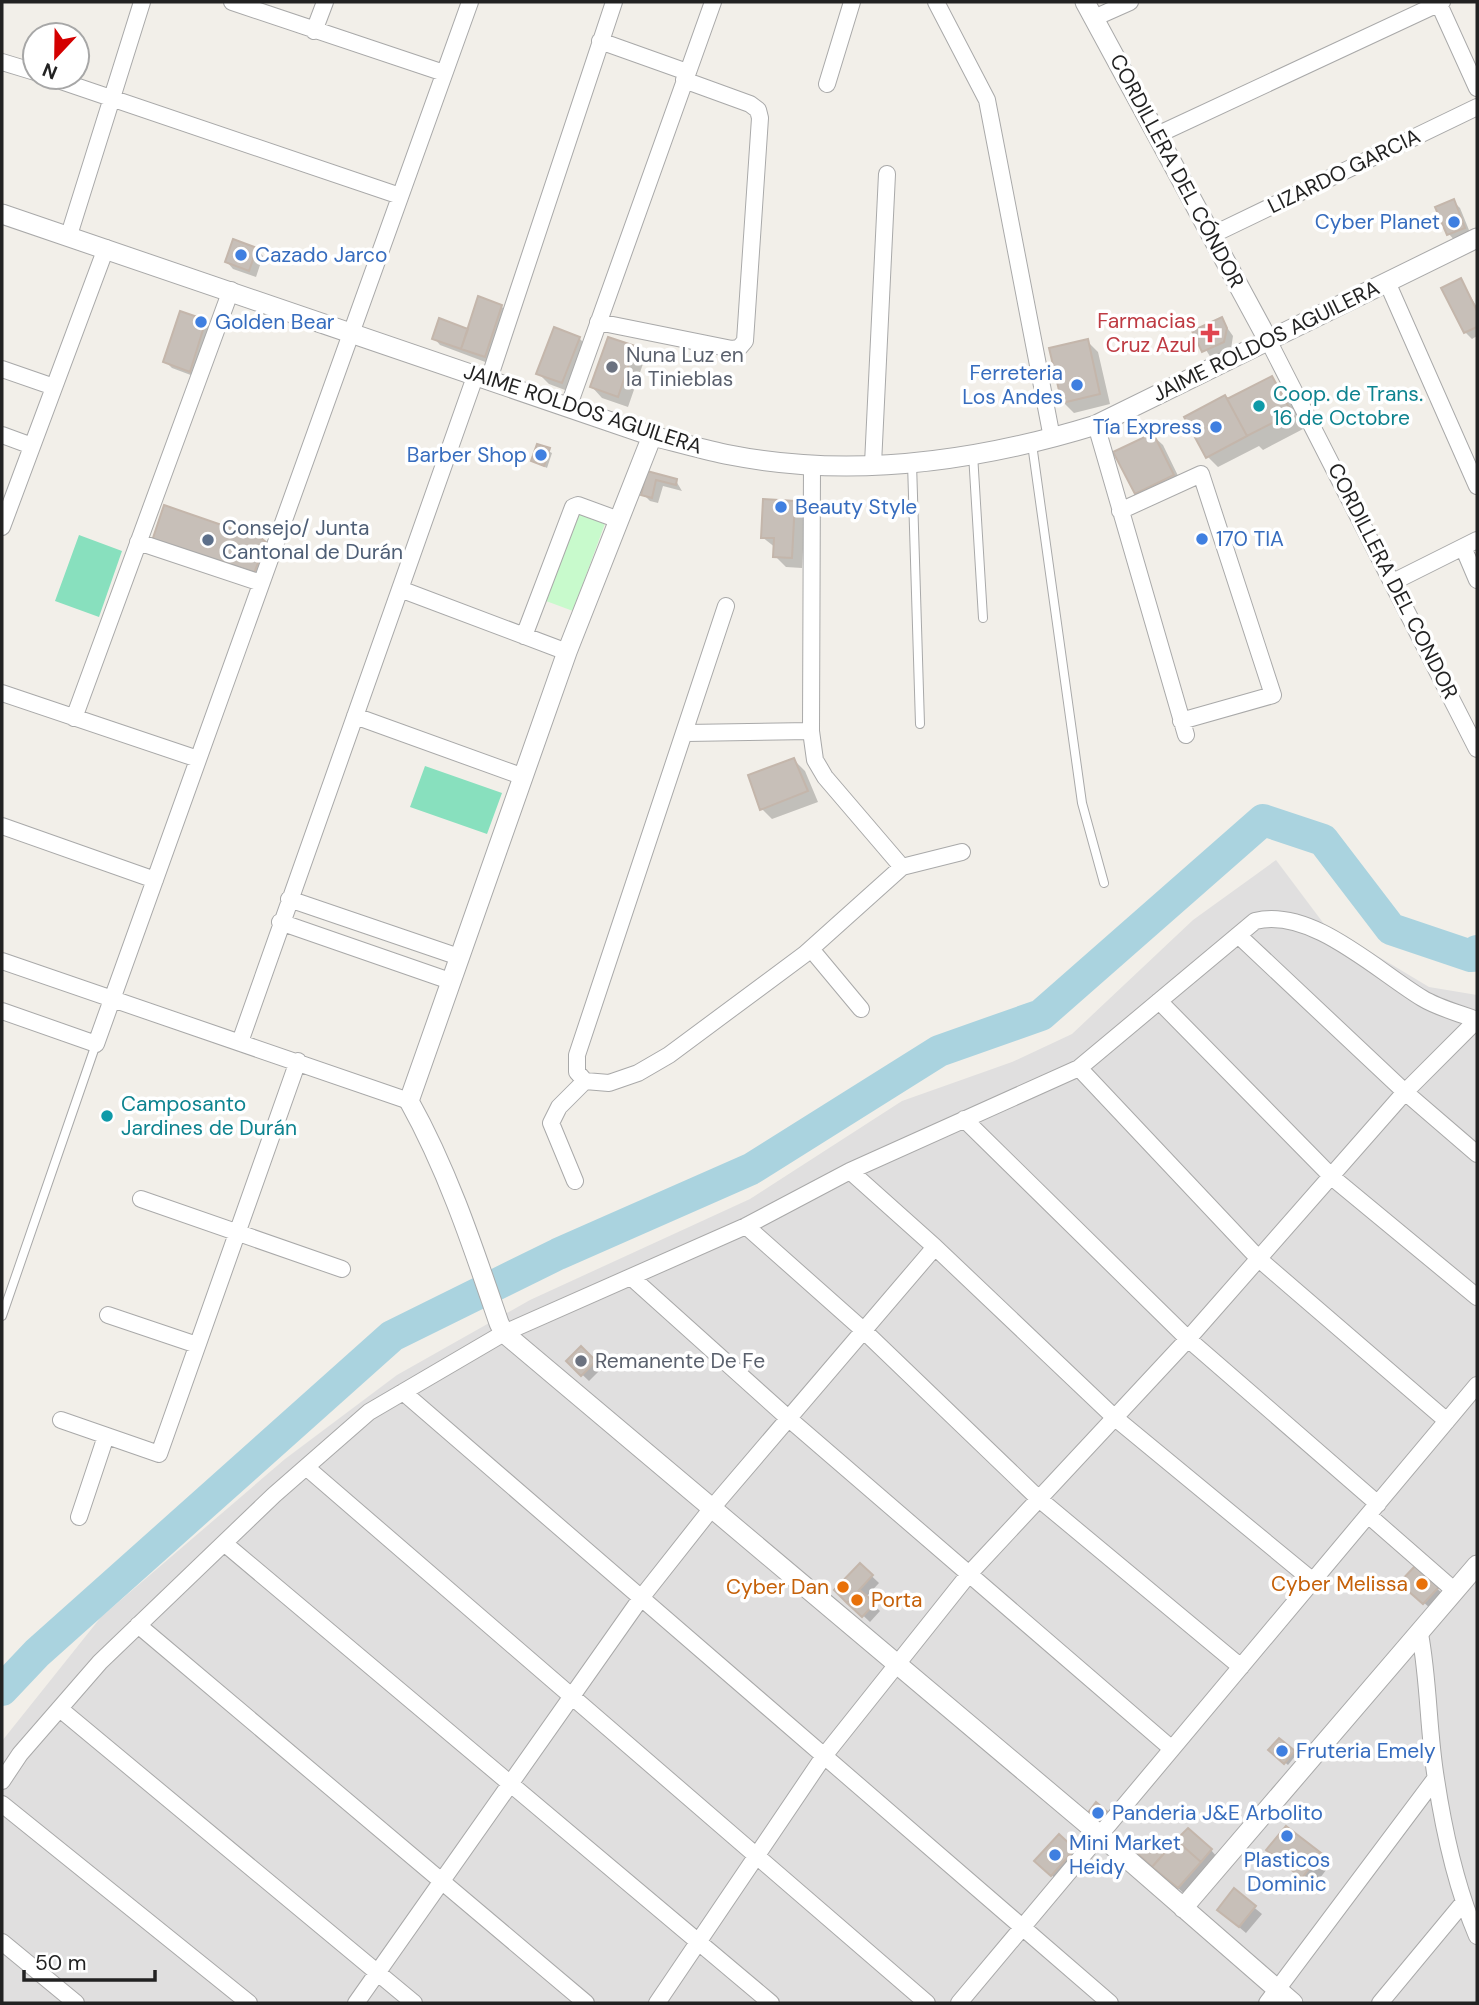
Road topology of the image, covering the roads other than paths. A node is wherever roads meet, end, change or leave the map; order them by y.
1 (142, 2) edge
2 (232, 2) edge
3 (325, 2) edge
4 (470, 2) edge
5 (614, 2) edge
6 (713, 2) edge
7 (852, 2) edge
8 (936, 2) edge
9 (1129, 2) edge
10 (1440, 2) edge
11 (1089, 10) edge
12 (314, 31) junction
13 (600, 41) junction
14 (2, 62) edge
15 (21, 68) edge
16 (444, 73) junction
17 (686, 76) junction
18 (827, 83) dead end
19 (1477, 88) edge
20 (91, 90) edge
21 (112, 97) junction
22 (1477, 107) edge
23 (1157, 135) junction
24 (887, 174) dead end
25 (400, 196) junction
26 (2, 214) edge
27 (69, 235) junction
28 (1212, 235) junction
29 (1477, 238) edge
30 (106, 248) junction
31 (1387, 282) junction
32 (231, 290) junction
33 (598, 323) junction
34 (351, 332) junction
35 (1268, 340) junction
36 (2, 369) edge
37 (482, 376) junction
38 (54, 387) junction
39 (568, 408) junction
40 (1096, 425) junction
41 (2, 435) edge
42 (652, 436) junction
43 (1052, 438) junction
44 (1032, 444) junction
45 (32, 446) junction
46 (973, 454) junction
47 (912, 463) junction
48 (812, 464) junction
49 (873, 464) junction
50 (1477, 486) edge
51 (1120, 511) junction
52 (619, 520) junction
53 (2, 527) edge
54 (138, 542) junction
55 (1470, 544) edge
56 (1477, 580) edge
57 (261, 583) junction
58 (1393, 583) junction
59 (400, 589) junction
60 (726, 606) dead end
61 (983, 618) dead end
62 (524, 636) junction
63 (568, 652) junction
64 (2, 693) edge
65 (355, 716) junction
66 (75, 718) junction
67 (920, 723) dead end
68 (811, 731) junction
69 (686, 733) junction
70 (1477, 749) edge
71 (198, 759) junction
72 (524, 777) junction
73 (2, 826) edge
74 (962, 852) dead end
75 (902, 867) junction
76 (155, 880) junction
77 (1104, 883) dead end
78 (289, 899) junction
79 (280, 922) junction
80 (1238, 935) junction
81 (811, 948) junction
82 (459, 957) junction
83 (2, 961) edge
84 (450, 981) junction
85 (112, 997) junction
86 (1159, 1001) junction
87 (861, 1009) dead end
88 (2, 1011) edge
89 (1477, 1020) edge
90 (240, 1042) junction
91 (96, 1044) junction
92 (298, 1061) junction
93 (1079, 1069) junction
94 (584, 1081) junction
95 (1405, 1092) junction
96 (409, 1101) junction
97 (964, 1119) junction
98 (1477, 1154) edge
99 (850, 1171) junction
100 (1333, 1178) junction
101 (575, 1181) dead end
102 (141, 1199) dead end
103 (746, 1226) junction
104 (237, 1232) junction
105 (935, 1247) junction
106 (1260, 1259) junction
107 (342, 1269) dead end
108 (631, 1277) junction
109 (1477, 1297) edge
110 (108, 1315) dead end
111 (2, 1316) edge
112 (501, 1328) junction
113 (862, 1329) junction
114 (1188, 1339) junction
115 (197, 1345) junction
116 (1477, 1385) edge
117 (403, 1392) junction
118 (1114, 1417) junction
119 (788, 1418) junction
120 (61, 1420) dead end
121 (1447, 1421) junction
122 (106, 1436) junction
123 (306, 1467) junction
124 (1039, 1499) junction
125 (712, 1508) junction
126 (1373, 1509) junction
127 (79, 1517) dead end
128 (224, 1543) junction
129 (1477, 1565) edge
130 (969, 1574) junction
131 (1313, 1581) junction
132 (1455, 1591) junction
133 (642, 1598) junction
134 (138, 1625) junction
135 (1420, 1634) junction
136 (895, 1665) junction
137 (1241, 1667) junction
138 (573, 1698) junction
139 (60, 1709) junction
140 (1172, 1749) junction
141 (824, 1756) junction
142 (1436, 1779) junction
143 (2, 1781) edge
144 (512, 1785) junction
145 (2, 1804) edge
146 (1100, 1835) junction
147 (755, 1855) junction
148 (443, 1883) junction
149 (1183, 1908) junction
150 (1469, 1909) edge
151 (1022, 1927) junction
152 (1477, 1936) edge
153 (2, 1942) edge
154 (698, 1942) junction
155 (379, 1974) junction
156 (1279, 1999) edge
157 (76, 2003) edge
158 (249, 2003) edge
159 (356, 2003) edge
160 (414, 2003) edge
161 (586, 2003) edge
162 (657, 2003) edge
163 (771, 2003) edge
164 (927, 2003) edge
165 (959, 2003) edge
166 (1110, 2003) edge
167 (1380, 2003) edge

1 - 21 street
2 - 12 street
3 - 12 street
4 - 16 street
5 - 13 street
6 - 17 street
7 - 18 street
8 - 43 street
9 - 11 street
10 - 19 street
10 - 23 street
11 - 23 street, CORDILLERA DEL CÓNDOR
12 - 16 street
13 - 17 street
13 - 37 street
14 - 15 street
16 - 25 street
17 - 33 street
17 - 33 street
20 - 21 street
21 - 25 street
21 - 27 street
22 - 28 street, LIZARDO GARCIA
23 - 28 street, CORDILLERA DEL CÓNDOR
24 - 49 street
25 - 34 street
26 - 27 street, JAIME ROLDOS AGUILERA
27 - 30 street, JAIME ROLDOS AGUILERA
28 - 35 street, CORDILLERA DEL CÓNDOR
29 - 31 street, JAIME ROLDOS AGUILERA
30 - 32 street, JAIME ROLDOS AGUILERA
30 - 38 street
31 - 35 street, JAIME ROLDOS AGUILERA
31 - 50 street
32 - 34 street, JAIME ROLDOS AGUILERA
32 - 54 street
33 - 39 street
34 - 37 street, JAIME ROLDOS AGUILERA
34 - 57 street
35 - 40 street, JAIME ROLDOS AGUILERA
35 - 58 street, CORDILLERA DEL CONDOR
36 - 38 street
37 - 39 street, JAIME ROLDOS AGUILERA
37 - 59 street
38 - 45 street
39 - 42 street, JAIME ROLDOS AGUILERA
40 - 43 street, JAIME ROLDOS AGUILERA
40 - 51 street
41 - 45 street
42 - 48 street, JAIME ROLDOS AGUILERA
42 - 52 street
43 - 44 street, JAIME ROLDOS AGUILERA
44 - 46 street, JAIME ROLDOS AGUILERA
44 - 77 lane
45 - 53 street
46 - 47 street, JAIME ROLDOS AGUILERA
46 - 61 lane
47 - 49 street, JAIME ROLDOS AGUILERA
47 - 67 lane
48 - 49 street, JAIME ROLDOS AGUILERA
48 - 68 street
51 - 51 street
52 - 62 street
52 - 63 street
54 - 57 street
54 - 66 street
55 - 56 street
55 - 58 street
57 - 71 street
58 - 70 street, CORDILLERA DEL CONDOR
59 - 62 street
59 - 65 street
60 - 69 street
62 - 63 street
63 - 72 street
64 - 66 street
65 - 72 street
65 - 78 street
66 - 71 street
68 - 69 street
68 - 75 street
69 - 94 street
71 - 76 street
72 - 82 street
73 - 76 street
74 - 75 street
75 - 81 street
76 - 85 street
78 - 79 street
78 - 82 street
79 - 84 street
79 - 90 street
80 - 86 street
80 - 89 street
80 - 95 street
81 - 87 street
81 - 94 street
82 - 84 street
83 - 85 street
84 - 96 street
85 - 90 street
85 - 91 street
86 - 93 street
86 - 100 street
88 - 91 street
89 - 95 street
90 - 92 street
91 - 111 lane
92 - 96 street
92 - 104 street
93 - 97 street
93 - 106 street
94 - 101 street
95 - 98 street
95 - 100 street
96 - 112 street
97 - 99 street
97 - 114 street
99 - 103 street
99 - 105 street
100 - 106 street
100 - 109 street
102 - 104 street
103 - 108 street
103 - 113 street
104 - 107 street
104 - 115 street
105 - 113 street
105 - 118 street
106 - 114 street
106 - 121 street
108 - 112 street
108 - 119 street
110 - 115 street
112 - 117 street
112 - 125 street
113 - 119 street
113 - 124 street
114 - 118 street
114 - 126 street
115 - 122 street
116 - 121 street
117 - 123 street
117 - 133 street
118 - 124 street
118 - 131 street
119 - 125 street
119 - 130 street
120 - 122 street
121 - 126 street
122 - 127 street
123 - 128 street
123 - 138 street
124 - 130 street
124 - 137 street
125 - 133 street
125 - 136 street
126 - 131 street
126 - 132 street
128 - 134 street
128 - 144 street
129 - 132 street
130 - 136 street
130 - 140 street
131 - 137 street
132 - 135 street
133 - 138 street
133 - 141 street
134 - 139 street
134 - 148 street
135 - 142 street
135 - 149 street
136 - 141 street
136 - 146 street
137 - 140 street
138 - 144 street
138 - 147 street
139 - 143 street
139 - 155 street
140 - 146 street
141 - 147 street
141 - 151 street
142 - 150 street
142 - 156 street
144 - 148 street
144 - 154 street
145 - 158 street
146 - 149 street
146 - 151 street
147 - 154 street
147 - 164 street
148 - 155 street
148 - 161 street
149 - 156 street
150 - 152 street
150 - 167 street
151 - 165 street
151 - 166 street
153 - 157 street
154 - 162 street
154 - 163 street
155 - 159 street
155 - 160 street

